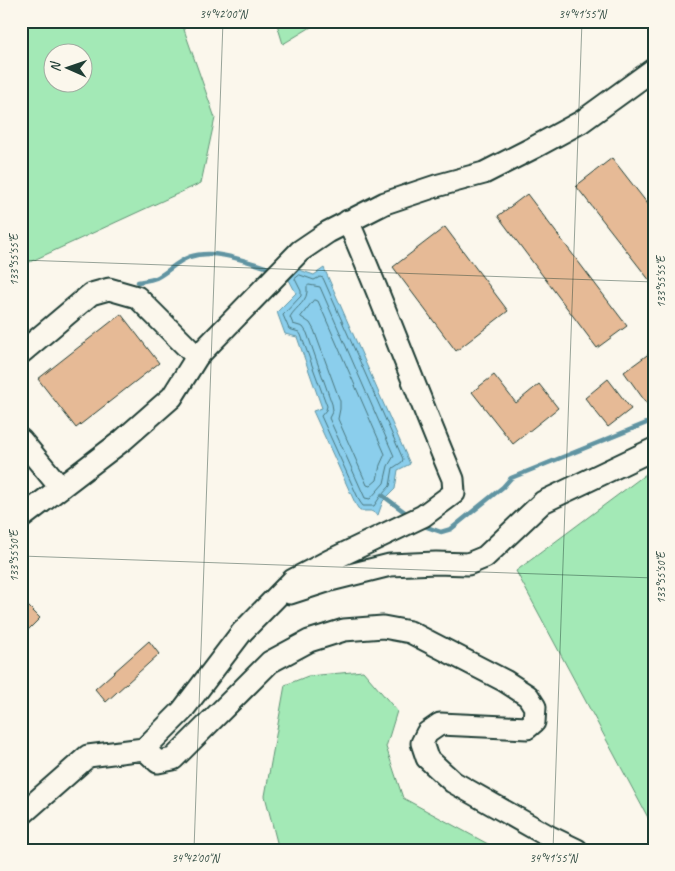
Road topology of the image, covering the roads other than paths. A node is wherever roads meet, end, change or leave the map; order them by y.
1 (654, 69) edge
2 (348, 221) junction
3 (21, 353) edge
4 (197, 357) junction
5 (21, 440) edge
6 (654, 450) edge
7 (60, 487) junction
8 (21, 518) edge
9 (274, 598) junction
10 (144, 749) junction
11 (21, 815) edge
12 (576, 850) edge

1 - 2 street
2 - 4 street
2 - 9 street
3 - 4 street
4 - 7 street
5 - 7 street
6 - 9 street
7 - 8 street
9 - 10 street
10 - 11 street
10 - 12 street

